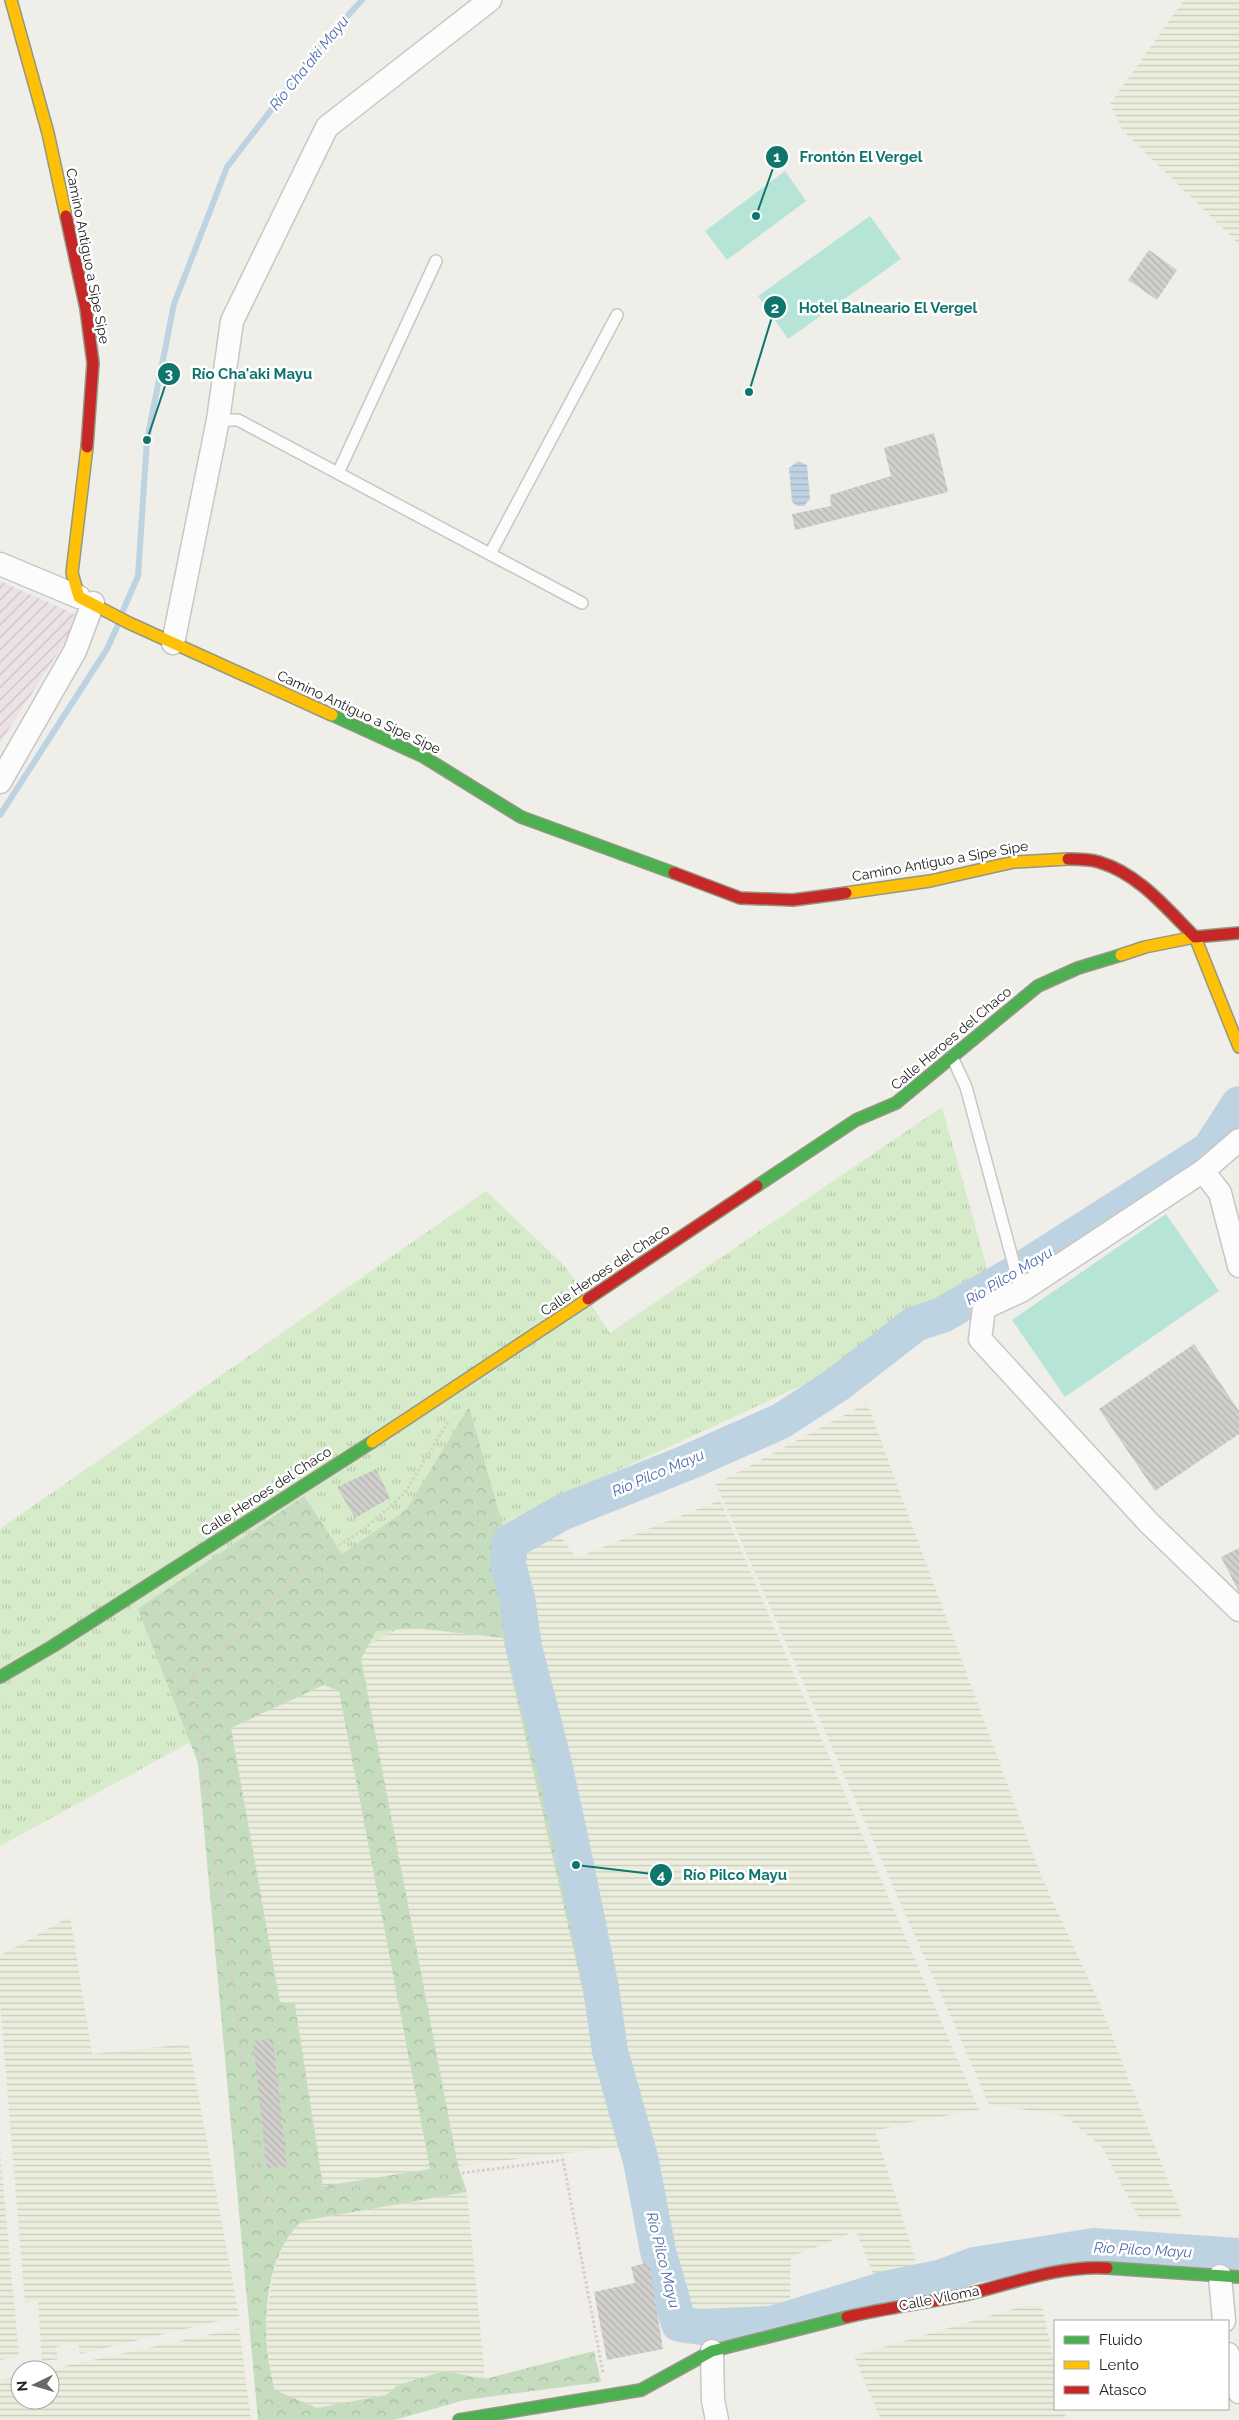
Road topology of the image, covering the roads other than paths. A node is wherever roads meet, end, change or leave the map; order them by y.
1 (11, 0) edge
2 (490, 0) edge
3 (436, 261) dead end
4 (617, 315) dead end
5 (218, 420) junction
6 (338, 473) junction
7 (490, 554) junction
8 (0, 564) edge
9 (91, 602) junction
10 (582, 603) dead end
11 (174, 643) junction
12 (0, 782) edge
13 (1239, 933) edge
14 (1195, 937) junction
15 (1239, 1047) edge
16 (952, 1057) junction
17 (1239, 1140) edge
18 (1202, 1171) junction
19 (1239, 1266) edge
20 (1021, 1291) junction
21 (1239, 1610) edge
22 (0, 1677) edge
23 (1230, 2276) edge
24 (1224, 2320) edge
25 (712, 2351) junction
26 (1229, 2357) edge
27 (1239, 2392) edge
28 (459, 2420) edge
29 (717, 2420) edge

1 - 9 street, Camino Antiguo a Sipe Sipe
2 - 5 street
3 - 6 lane
4 - 7 lane
5 - 6 lane
5 - 11 street
6 - 7 lane
7 - 10 lane
8 - 9 street
9 - 11 street, Camino Antiguo a Sipe Sipe
9 - 12 street
11 - 14 street, Camino Antiguo a Sipe Sipe
13 - 14 street, Calle Heroes del Chaco
14 - 15 street
14 - 16 street, Calle Heroes del Chaco
16 - 20 lane
16 - 22 street, Calle Heroes del Chaco
17 - 18 street
18 - 19 street
18 - 20 street
20 - 21 street
23 - 24 street
23 - 25 street, Calle Viloma
25 - 28 street, Calle Viloma
25 - 29 street
26 - 27 street

